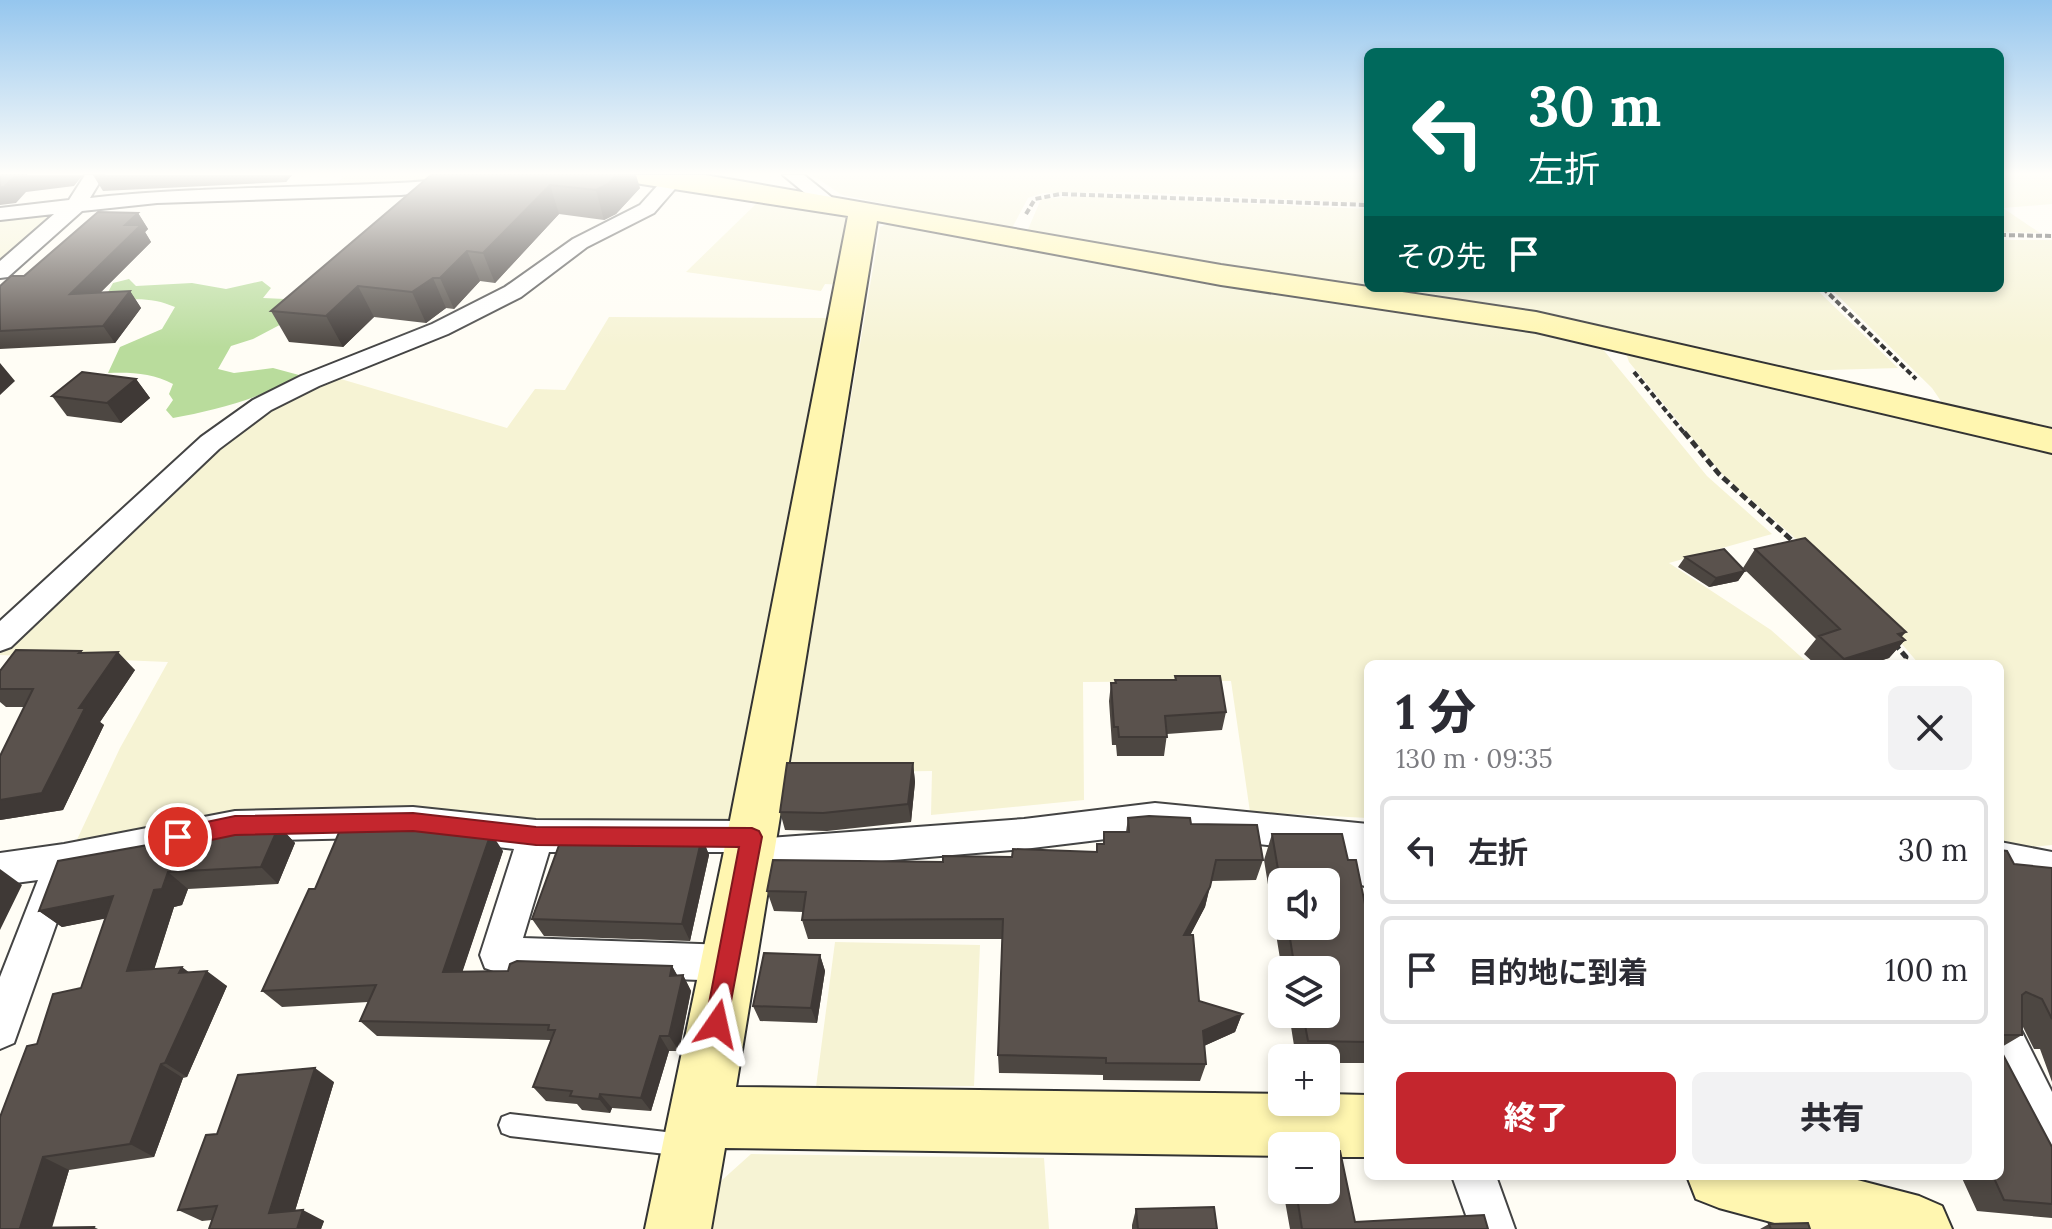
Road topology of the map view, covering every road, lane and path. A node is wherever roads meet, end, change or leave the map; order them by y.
1 (46, 232) edge
2 (601, 232) edge
3 (843, 232) edge
4 (982, 232) edge
5 (1015, 232) edge
6 (2004, 235) edge
7 (2052, 236) edge
8 (1012, 238) junction
9 (0, 272) edge
10 (1827, 292) edge
11 (1606, 337) junction
12 (1947, 418) junction
13 (2052, 441) edge
14 (1809, 554) edge
15 (1889, 636) edge
16 (0, 639) edge
17 (1905, 660) edge
18 (536, 836) junction
19 (750, 847) junction
20 (1364, 851) edge
21 (2004, 859) edge
22 (64, 860) junction
23 (2052, 868) edge
24 (0, 869) edge
25 (729, 963) junction
26 (0, 1029) edge
27 (2004, 1038) edge
28 (510, 1125) dead end
29 (1364, 1126) edge
30 (696, 1132) junction
31 (2052, 1137) edge
32 (1475, 1180) edge
33 (1734, 1180) edge
34 (678, 1229) edge
35 (1493, 1229) edge
36 (1919, 1229) edge

1 - 9 street
2 - 16 street
3 - 19 street
4 - 8 street
5 - 8 path
6 - 7 path
8 - 11 street
10 - 12 path
11 - 12 street
11 - 14 path
12 - 13 street
15 - 17 path
18 - 19 street
18 - 22 street
18 - 25 street
19 - 20 street
19 - 25 street
21 - 23 street
22 - 24 street
22 - 26 street
25 - 30 street
27 - 31 street
28 - 30 lane
29 - 30 street
30 - 34 street
32 - 35 street
33 - 36 street

